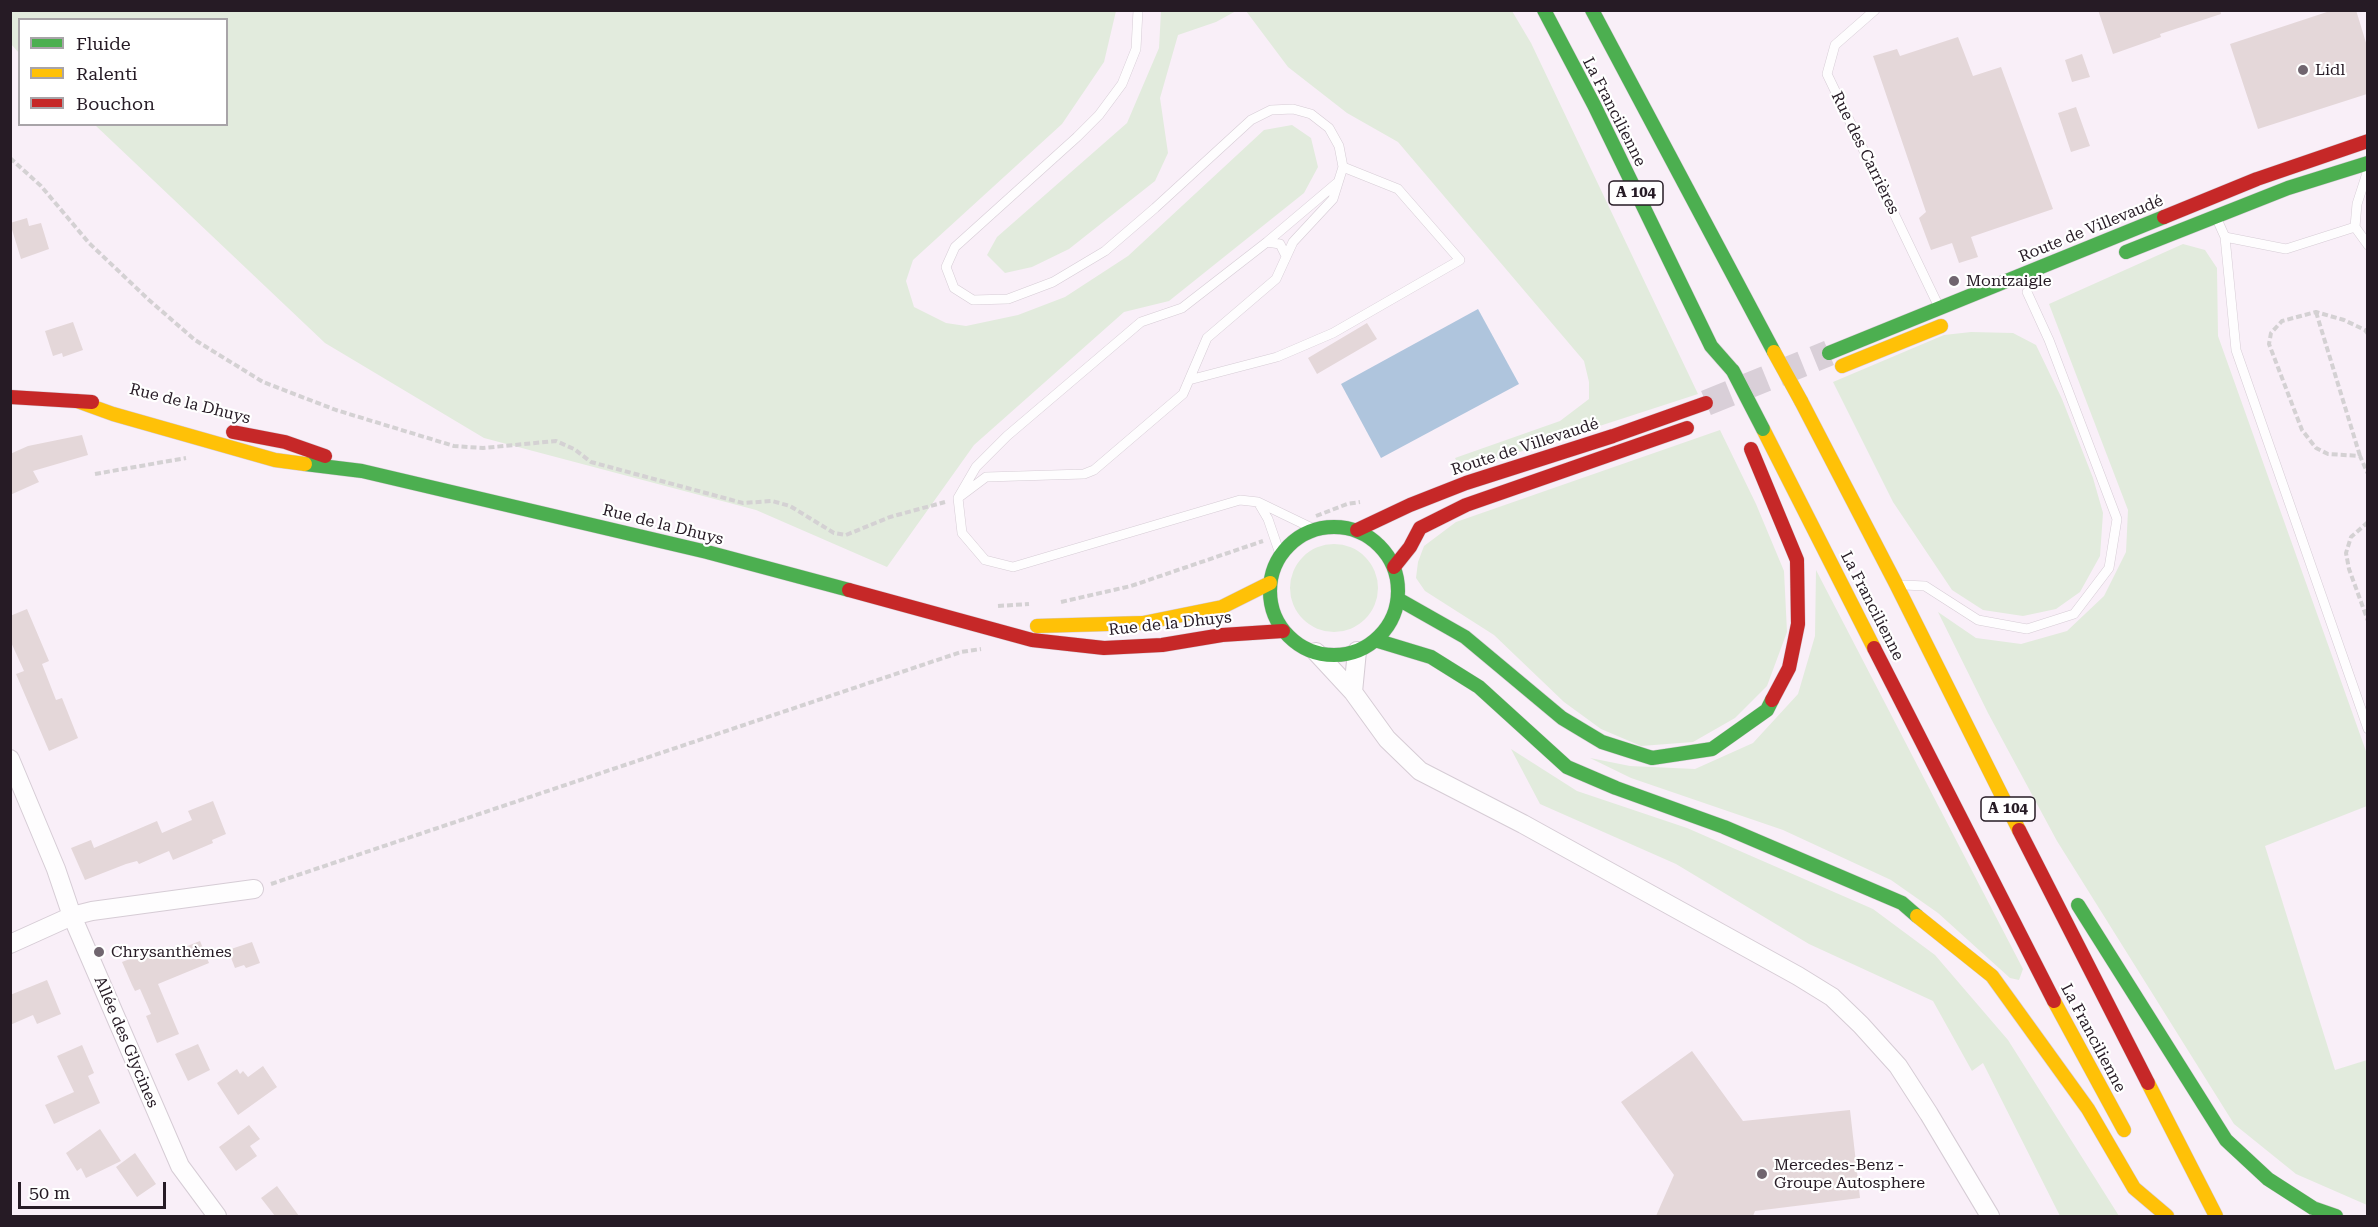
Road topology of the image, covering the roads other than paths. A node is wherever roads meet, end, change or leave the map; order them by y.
1 (1138, 10) edge
2 (1544, 10) edge
3 (1592, 10) edge
4 (1875, 10) edge
5 (2367, 141) edge
6 (2367, 163) edge
7 (1342, 167) junction
8 (2367, 170) edge
9 (1339, 180) junction
10 (2216, 216) junction
11 (2355, 227) junction
12 (2225, 237) junction
13 (1267, 242) junction
14 (2367, 245) edge
15 (1286, 256) junction
16 (2109, 258) dead end
17 (2026, 292) dead end
18 (1939, 308) junction
19 (1952, 321) dead end
20 (1711, 346) junction
21 (1829, 353) tunnel mouth
22 (1713, 368) dead end
23 (1836, 368) tunnel mouth
24 (1189, 380) junction
25 (10, 397) edge
26 (77, 401) junction
27 (1706, 403) tunnel mouth
28 (1702, 422) dead end
29 (198, 423) dead end
30 (220, 429) dead end
31 (1744, 437) dead end
32 (362, 471) junction
33 (958, 498) junction
34 (1258, 502) junction
35 (1308, 526) junction
36 (1357, 530) junction
37 (1280, 554) junction
38 (1394, 567) junction
39 (1270, 583) junction
40 (1896, 584) junction
41 (1398, 599) junction
42 (984, 624) junction
43 (1283, 631) junction
44 (1375, 640) junction
45 (1357, 651) junction
46 (1316, 652) junction
47 (1353, 692) junction
48 (2367, 729) edge
49 (10, 759) edge
50 (2032, 857) junction
51 (254, 889) road end
52 (72, 916) junction
53 (10, 944) edge
54 (2133, 1146) dead end
55 (2156, 1186) dead end
56 (217, 1216) edge
57 (1990, 1216) edge
58 (2167, 1216) edge
59 (2172, 1216) edge
60 (2217, 1216) edge
61 (2336, 1216) edge

1 - 7 lane
2 - 20 main road, La Francilienne / A 104
3 - 40 main road, La Francilienne / A 104, bridge
4 - 18 lane, Rue des Carrières
5 - 18 main road, Route de Villevaudé
6 - 10 main road, Route de Villevaudé
7 - 9 lane
7 - 24 lane
8 - 11 lane
9 - 13 lane
9 - 15 lane
10 - 12 lane
10 - 16 main road, Route de Villevaudé
11 - 12 lane
11 - 14 lane
12 - 48 lane
13 - 15 lane
13 - 33 lane
15 - 24 lane
17 - 40 lane
18 - 21 main road, Route de Villevaudé
19 - 23 main road
20 - 22 main road
20 - 54 main road, La Francilienne / A 104, bridge
24 - 33 lane
25 - 26 main road, Rue de la Dhuys
26 - 29 main road, Rue de la Dhuys
26 - 32 main road, Rue de la Dhuys
27 - 36 main road, Route de Villevaudé
28 - 38 main road
30 - 32 main road, Rue de la Dhuys
31 - 41 main road
32 - 42 main road, Rue de la Dhuys
33 - 34 lane
34 - 35 lane
34 - 37 lane
35 - 36 main road
35 - 37 main road
36 - 38 main road
37 - 39 main road
38 - 41 main road
39 - 42 main road, Rue de la Dhuys
39 - 43 main road
40 - 50 main road, La Francilienne / A 104
41 - 44 main road
42 - 43 main road, Rue de la Dhuys
43 - 46 main road
44 - 45 main road
44 - 58 main road
45 - 46 main road
45 - 47 street
46 - 47 street
47 - 57 street
49 - 52 street, Allée des Glycines
50 - 60 main road, La Francilienne / A 104
50 - 61 main road
51 - 52 street
52 - 53 street
52 - 56 street, Allée des Glycines
55 - 59 main road

